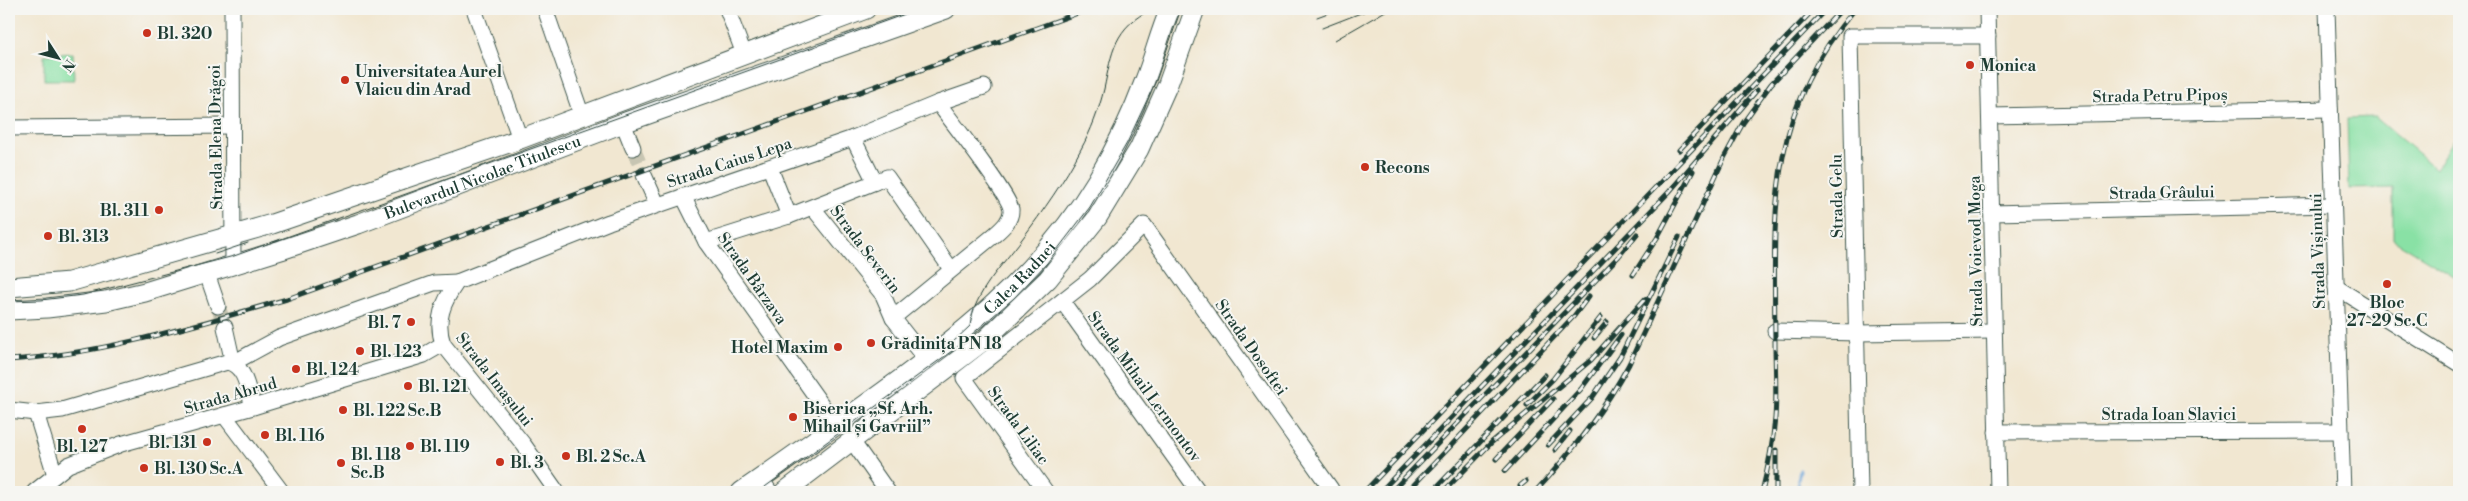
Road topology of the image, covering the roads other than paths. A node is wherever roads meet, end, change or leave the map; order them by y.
1 (232, 9) edge
2 (474, 9) edge
3 (545, 9) edge
4 (727, 9) edge
5 (866, 9) edge
6 (1170, 9) edge
7 (1194, 9) edge
8 (1987, 9) edge
9 (2327, 9) edge
10 (942, 10) edge
11 (921, 13) edge
12 (1988, 36) junction
13 (744, 54) junction
14 (984, 88) dead end
15 (938, 103) junction
16 (2330, 109) junction
17 (582, 116) junction
18 (1990, 116) junction
19 (623, 123) junction
20 (232, 126) junction
21 (9, 128) edge
22 (853, 138) junction
23 (520, 139) junction
24 (633, 148) tunnel mouth
25 (770, 168) junction
26 (644, 175) tunnel mouth
27 (874, 180) junction
28 (683, 196) junction
29 (656, 204) junction
30 (2333, 205) junction
31 (813, 208) junction
32 (1992, 213) junction
33 (789, 216) junction
34 (234, 236) junction
35 (706, 242) junction
36 (233, 265) junction
37 (951, 269) junction
38 (207, 274) junction
39 (457, 282) junction
40 (9, 287) edge
41 (2336, 287) junction
42 (1062, 301) junction
43 (218, 306) tunnel mouth
44 (9, 310) edge
45 (893, 318) junction
46 (225, 328) tunnel mouth
47 (1775, 331) dead end
48 (1993, 331) junction
49 (1857, 333) junction
50 (443, 344) junction
51 (926, 360) junction
52 (233, 363) junction
53 (2459, 364) edge
54 (253, 408) junction
55 (9, 410) edge
56 (36, 413) junction
57 (224, 415) junction
58 (836, 425) junction
59 (2341, 431) junction
60 (1996, 432) junction
61 (852, 441) junction
62 (55, 476) junction
63 (765, 486) edge
64 (1330, 491) edge
65 (34, 492) edge
66 (282, 492) edge
67 (556, 492) edge
68 (741, 492) edge
69 (784, 492) edge
70 (888, 492) edge
71 (1046, 492) edge
72 (1199, 492) edge
73 (1860, 492) edge
74 (1998, 492) edge
75 (2343, 492) edge

1 - 20 street, Strada Elena Drăgoi
2 - 23 street
3 - 17 street
4 - 13 street
5 - 13 main road, Bulevardul Nicolae Titulescu
6 - 51 main road, Calea Radnei
7 - 61 main road, Calea Radnei
8 - 12 street, Strada Voievod Moga
9 - 16 street, Strada Vișinului
10 - 11 main road, Bulevardul Nicolae Titulescu
11 - 19 main road, Bulevardul Nicolae Titulescu
12 - 18 street, Strada Voievod Moga
12 - 49 street, Strada Gelu
13 - 17 main road, Bulevardul Nicolae Titulescu
14 - 15 street, Strada Caius Lepa
15 - 22 street, Strada Caius Lepa
15 - 37 street
16 - 18 street, Strada Petru Pipoș
16 - 30 street, Strada Vișinului
17 - 23 main road, Bulevardul Nicolae Titulescu
18 - 32 street, Strada Voievod Moga
19 - 24 street
19 - 36 main road, Bulevardul Nicolae Titulescu
20 - 21 street
20 - 34 street, Strada Elena Drăgoi
22 - 25 street, Strada Caius Lepa
22 - 27 street
23 - 34 main road, Bulevardul Nicolae Titulescu
25 - 28 street, Strada Caius Lepa
25 - 33 street
26 - 29 street
27 - 31 street, Strada Severin
27 - 37 street
28 - 29 street, Strada Caius Lepa
28 - 35 street, Strada Bârzava
29 - 39 street, Strada Caius Lepa
30 - 32 street, Strada Grâului
30 - 41 street, Strada Vișinului
31 - 33 street, Strada Severin
31 - 45 street, Strada Severin
32 - 48 street, Strada Voievod Moga
33 - 35 street, Strada Severin
34 - 36 street, Strada Elena Drăgoi
34 - 40 main road, Bulevardul Nicolae Titulescu
35 - 58 street, Strada Bârzava
36 - 38 main road, Bulevardul Nicolae Titulescu
37 - 45 street
38 - 43 street
38 - 44 main road, Bulevardul Nicolae Titulescu
39 - 50 street, Strada Imașului
39 - 52 street
41 - 53 street
41 - 59 street, Strada Vișinului
42 - 64 street, Strada Dosoftei
42 - 71 street, Strada Liliac
42 - 72 street, Strada Mihail Lermontov
45 - 51 street, Strada Severin
46 - 52 street
47 - 49 street
48 - 49 street
48 - 60 street, Strada Voievod Moga
49 - 73 street, Strada Gelu
50 - 54 street, Strada Abrud
50 - 67 street, Strada Imașului
51 - 58 main road, Calea Radnei
52 - 54 street
52 - 56 street
54 - 57 street, Strada Abrud
55 - 56 street
56 - 62 street
57 - 62 street, Strada Abrud
57 - 66 street
58 - 63 main road, Calea Radnei
59 - 60 street, Strada Ioan Slavici
59 - 75 street, Strada Vișinului
60 - 74 street, Strada Voievod Moga
61 - 69 main road, Calea Radnei
61 - 70 street
62 - 65 street, Strada Abrud
63 - 68 main road, Calea Radnei

